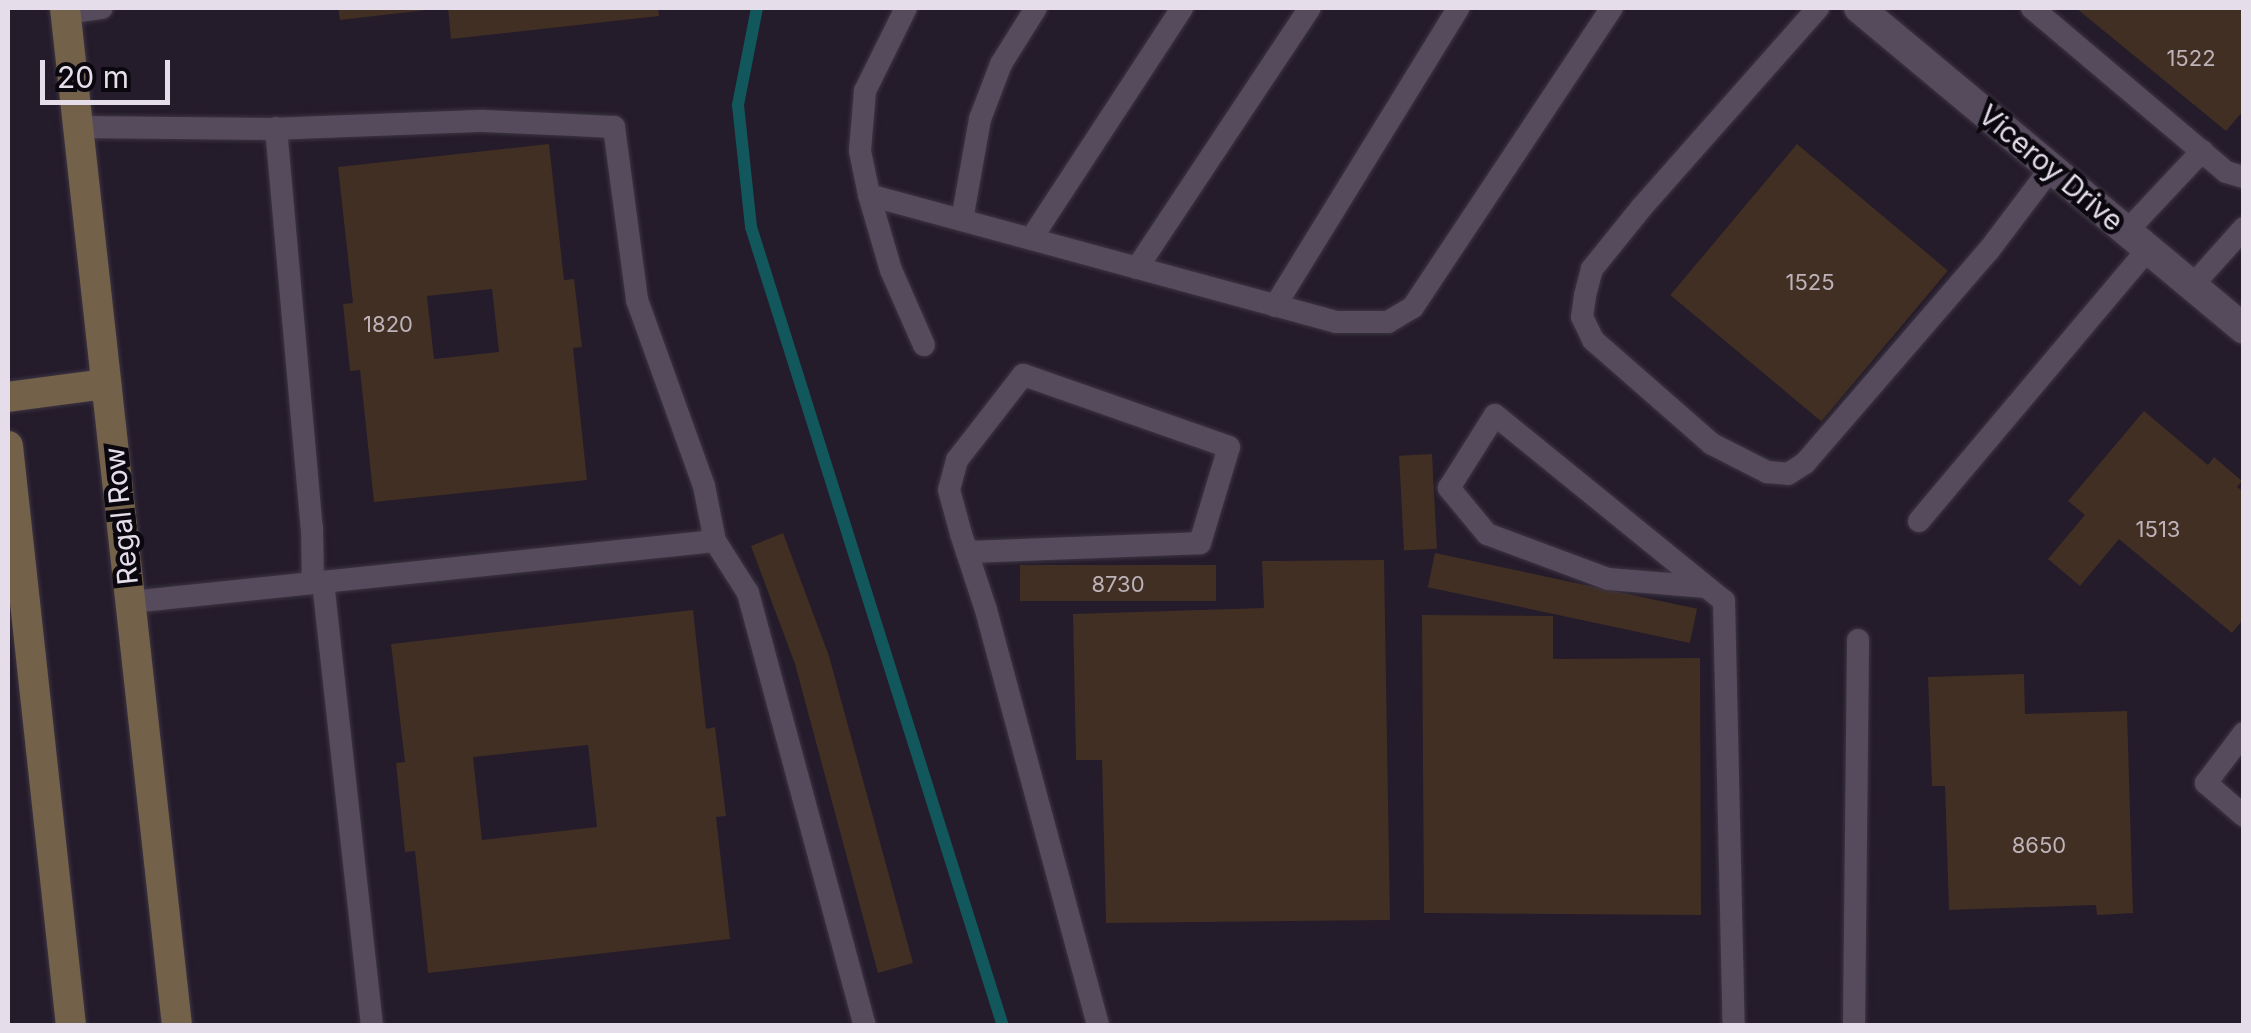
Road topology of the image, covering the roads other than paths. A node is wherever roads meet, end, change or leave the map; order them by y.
1 (102, 8) edge
2 (906, 8) edge
3 (1036, 8) edge
4 (1182, 8) edge
5 (1310, 8) edge
6 (1458, 8) edge
7 (1612, 8) edge
8 (1818, 8) edge
9 (2032, 8) edge
10 (66, 10) edge
11 (1876, 13) edge
12 (78, 127) junction
13 (276, 128) junction
14 (2202, 151) junction
15 (2051, 168) junction
16 (2244, 177) edge
17 (869, 195) junction
18 (962, 220) junction
19 (2244, 228) edge
20 (1031, 239) junction
21 (2138, 240) junction
22 (1137, 268) junction
23 (2192, 286) junction
24 (1275, 306) junction
25 (2244, 329) edge
26 (924, 345) dead end
27 (106, 384) junction
28 (8, 397) edge
29 (8, 446) edge
30 (1919, 521) dead end
31 (715, 541) junction
32 (967, 552) junction
33 (318, 583) junction
34 (1706, 587) junction
35 (131, 602) junction
36 (1858, 640) dead end
37 (2244, 732) edge
38 (2244, 816) edge
39 (72, 1026) edge
40 (177, 1026) edge
41 (372, 1026) edge
42 (865, 1026) edge
43 (1098, 1026) edge
44 (1734, 1026) edge
45 (1854, 1026) edge

1 - 10 lane
2 - 17 lane
3 - 18 lane
4 - 20 lane
5 - 22 lane
6 - 24 lane
7 - 24 lane
8 - 15 lane
9 - 14 lane
10 - 12 main road, Regal Row
11 - 15 street, Viceroy Drive
12 - 13 lane
12 - 27 main road, Regal Row
13 - 31 lane
13 - 33 lane
14 - 16 lane
14 - 21 lane
15 - 21 street, Viceroy Drive
17 - 18 lane
17 - 26 lane
18 - 20 lane
19 - 23 lane
20 - 22 lane
21 - 23 street, Viceroy Drive
21 - 30 lane
22 - 24 lane
23 - 25 street, Viceroy Drive
27 - 28 main road
27 - 35 main road, Regal Row
29 - 39 main road
31 - 33 lane
31 - 42 lane
32 - 32 lane
32 - 43 lane
33 - 35 lane
33 - 41 lane
34 - 34 lane
34 - 44 lane
35 - 40 main road, Regal Row
36 - 45 lane
37 - 38 lane

